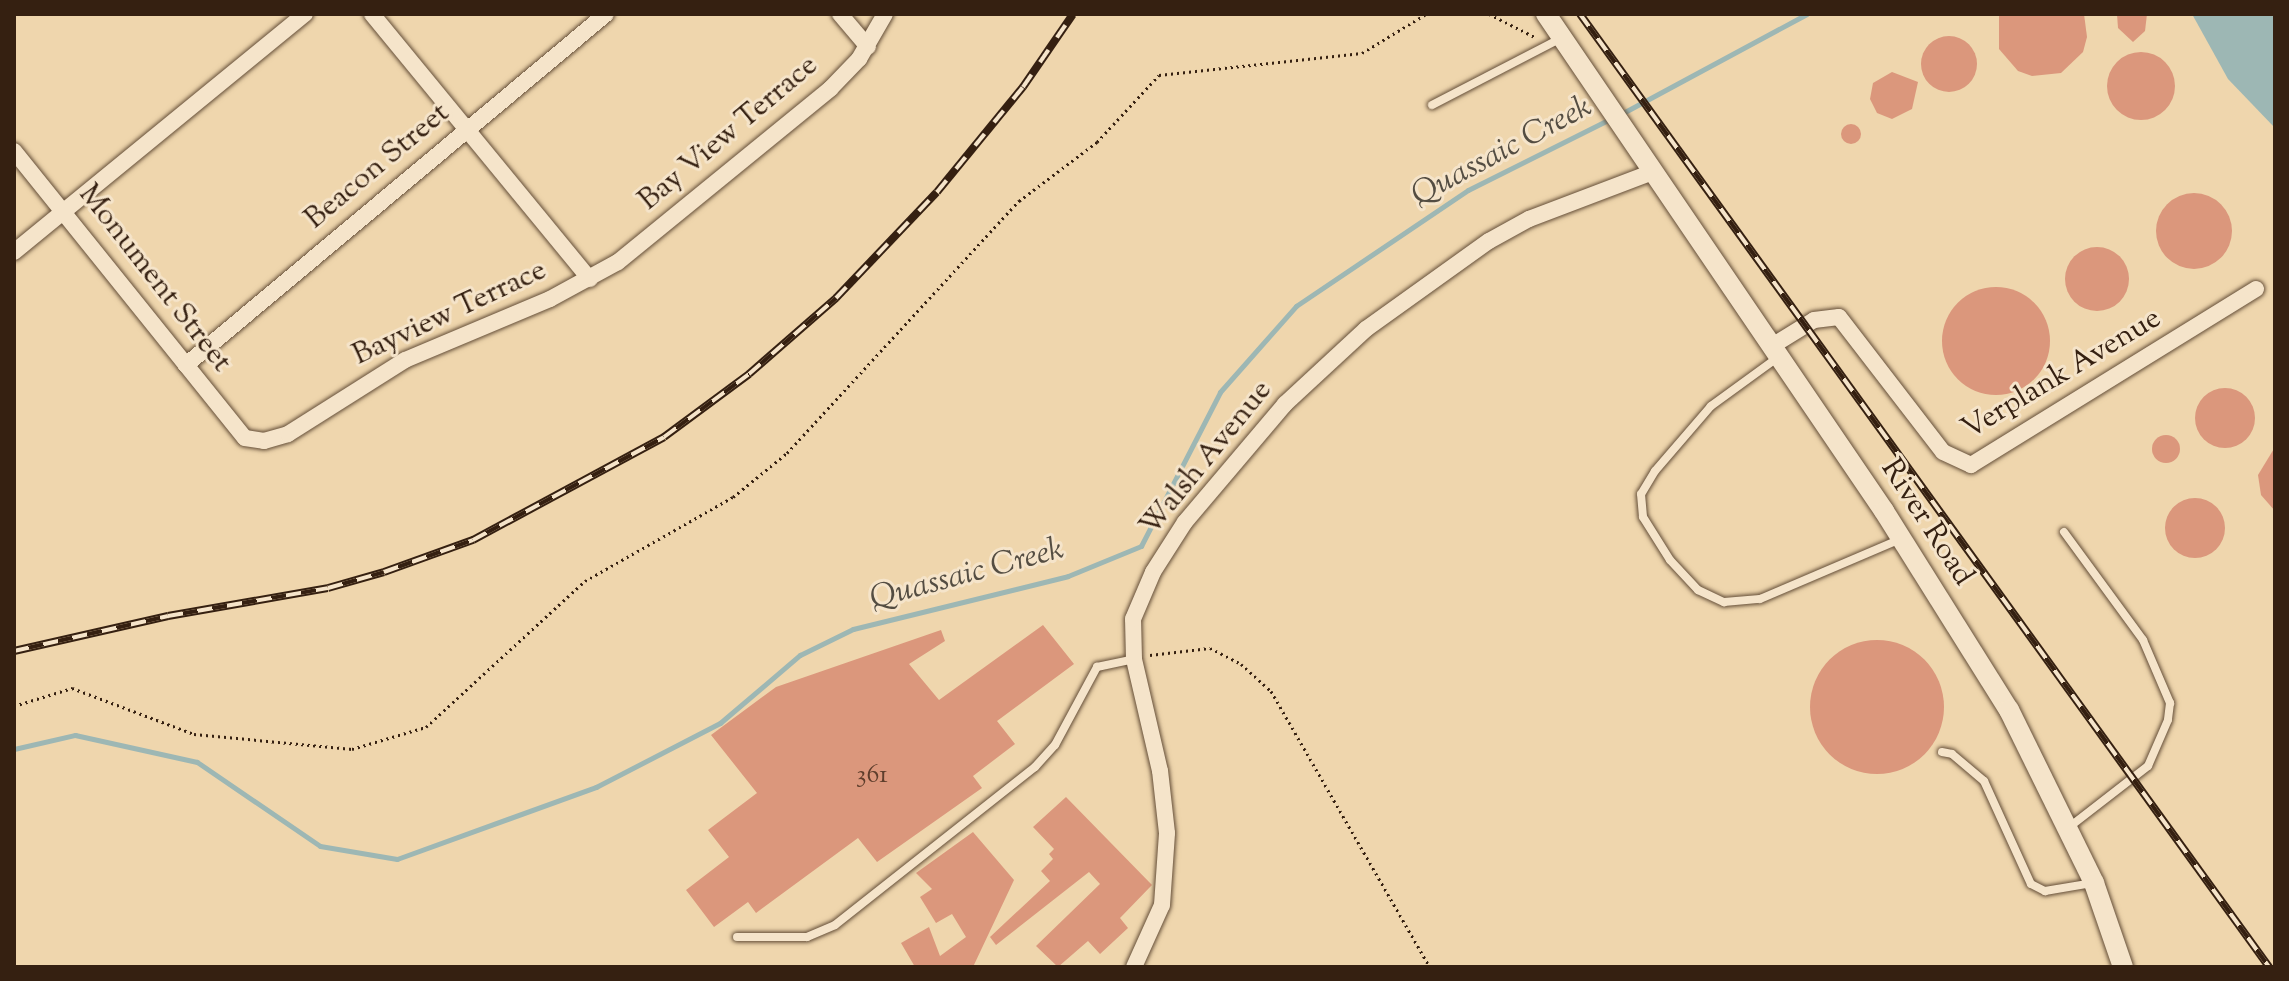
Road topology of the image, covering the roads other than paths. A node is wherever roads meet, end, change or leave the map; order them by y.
1 (305, 14) edge
2 (372, 14) edge
3 (606, 14) edge
4 (840, 14) edge
5 (885, 14) edge
6 (1546, 14) edge
7 (1561, 37) junction
8 (868, 47) junction
9 (1432, 105) dead end
10 (467, 129) junction
11 (14, 151) edge
12 (1653, 172) junction
13 (65, 211) junction
14 (14, 252) edge
15 (590, 279) junction
16 (2256, 289) dead end
17 (1776, 351) junction
18 (186, 365) junction
19 (251, 441) joint
20 (2064, 532) dead end
21 (1901, 539) junction
22 (1134, 659) junction
23 (1942, 752) dead end
24 (2068, 829) junction
25 (2094, 883) junction
26 (737, 937) dead end
27 (1134, 967) edge
28 (2123, 967) edge

1 - 13 street
2 - 10 street
3 - 10 street, Beacon Street
4 - 8 street
5 - 8 street, Bay View Terrace
6 - 7 street, River Road
7 - 9 lane
7 - 12 street, River Road
8 - 15 street, Bay View Terrace
10 - 15 street
10 - 18 street, Beacon Street
11 - 13 street, Monument Street
12 - 17 street, River Road
12 - 22 street, Walsh Avenue
13 - 14 street
13 - 18 street, Monument Street
15 - 19 street, Bayview Terrace
16 - 17 street, Verplank Avenue
17 - 21 street, River Road
17 - 21 lane
18 - 19 street, Monument Street
20 - 24 lane
21 - 24 street, River Road
22 - 26 lane
22 - 27 street, Walsh Avenue
23 - 25 lane
24 - 25 street, River Road
25 - 28 street, River Road

